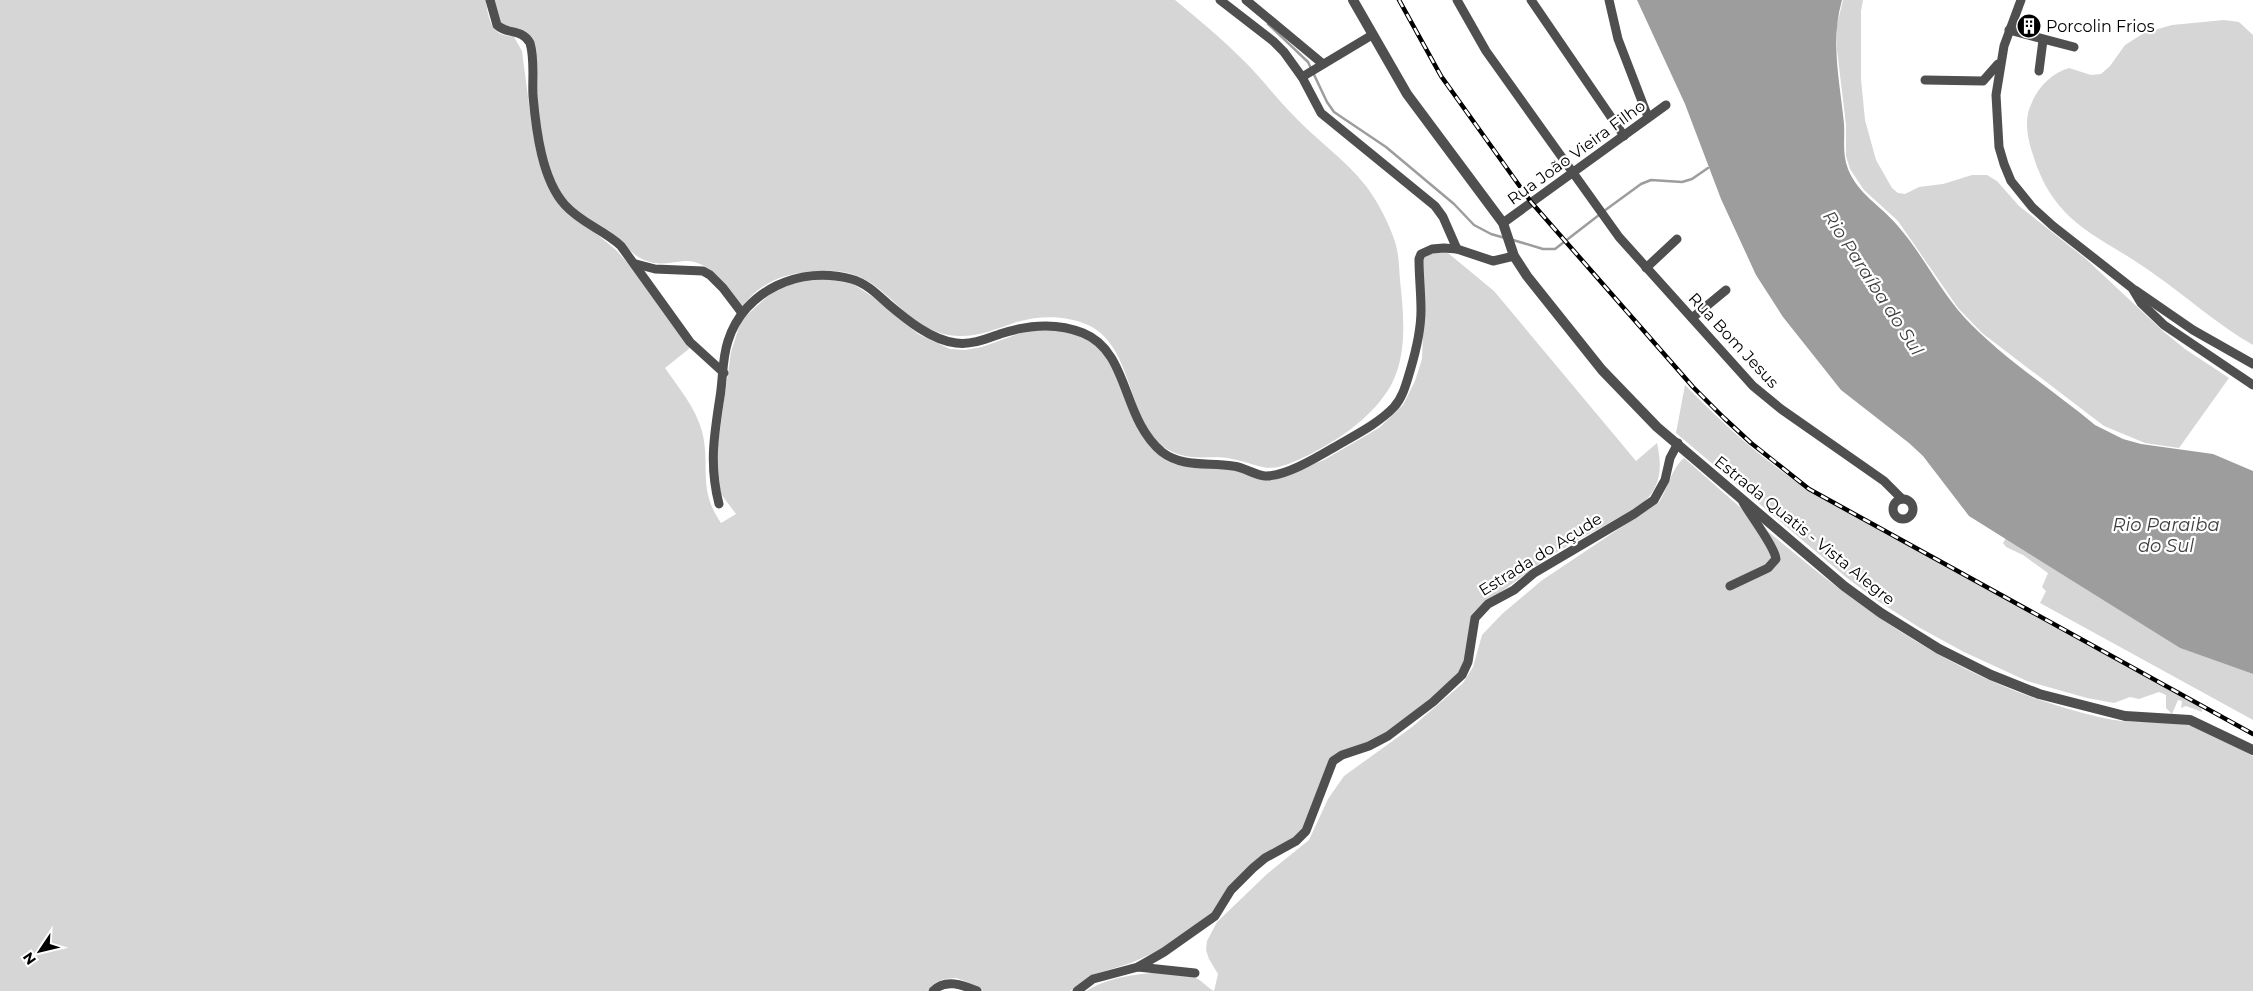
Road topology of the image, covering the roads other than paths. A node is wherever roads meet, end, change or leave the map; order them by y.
1 (490, 0) edge
2 (1220, 0) edge
3 (1246, 0) edge
4 (1353, 0) edge
5 (1457, 0) edge
6 (1531, 0) edge
7 (1608, 0) edge
8 (2021, 0) edge
9 (2009, 30) junction
10 (1372, 35) junction
11 (2044, 40) junction
12 (2074, 47) dead end
13 (2001, 57) junction
14 (1320, 66) junction
15 (2039, 72) dead end
16 (1304, 76) junction
17 (1925, 80) dead end
18 (1666, 105) dead end
19 (1648, 117) junction
20 (1624, 136) junction
21 (1573, 172) junction
22 (1504, 225) junction
23 (1677, 239) dead end
24 (1457, 249) junction
25 (1513, 253) junction
26 (636, 264) junction
27 (1646, 268) junction
28 (2132, 288) junction
29 (1726, 290) dead end
30 (742, 313) junction
31 (1692, 318) junction
32 (2253, 364) edge
33 (724, 373) junction
34 (2253, 385) edge
35 (1678, 443) junction
36 (1742, 499) junction
37 (1902, 499) dead end
38 (719, 504) dead end
39 (1730, 586) dead end
40 (2253, 750) edge
41 (1138, 966) junction
42 (1194, 973) dead end
43 (934, 991) edge
44 (977, 991) edge
45 (1077, 991) edge

1 - 26 street
2 - 16 street
3 - 14 street
4 - 10 street, Estrada Quatis - Vista Alegre
5 - 21 street, Rua Bom Jesus
6 - 20 street
7 - 19 street
8 - 9 street
9 - 11 street
9 - 13 street
10 - 14 street
10 - 22 street, Estrada Quatis - Vista Alegre
11 - 12 street
11 - 15 street
13 - 17 street
13 - 28 street
14 - 16 street
16 - 24 street
18 - 19 street, Rua João Vieira Filho
19 - 20 street, Rua João Vieira Filho
20 - 21 street, Rua João Vieira Filho
21 - 22 street, Rua João Vieira Filho
21 - 27 street, Rua Bom Jesus
22 - 25 street, Estrada Quatis - Vista Alegre
23 - 27 street
24 - 25 street
24 - 30 street
25 - 35 street, Estrada Quatis - Vista Alegre
26 - 30 street
26 - 33 street
27 - 31 street, Rua Bom Jesus
28 - 32 street
28 - 34 street
29 - 31 street
30 - 33 street
31 - 37 street, Rua Bom Jesus
33 - 38 street
35 - 36 street, Estrada Quatis - Vista Alegre
35 - 41 street, Estrada do Açude
36 - 39 street
36 - 40 street, Estrada Quatis - Vista Alegre
41 - 42 street
41 - 45 street, Estrada do Açude
43 - 44 street

